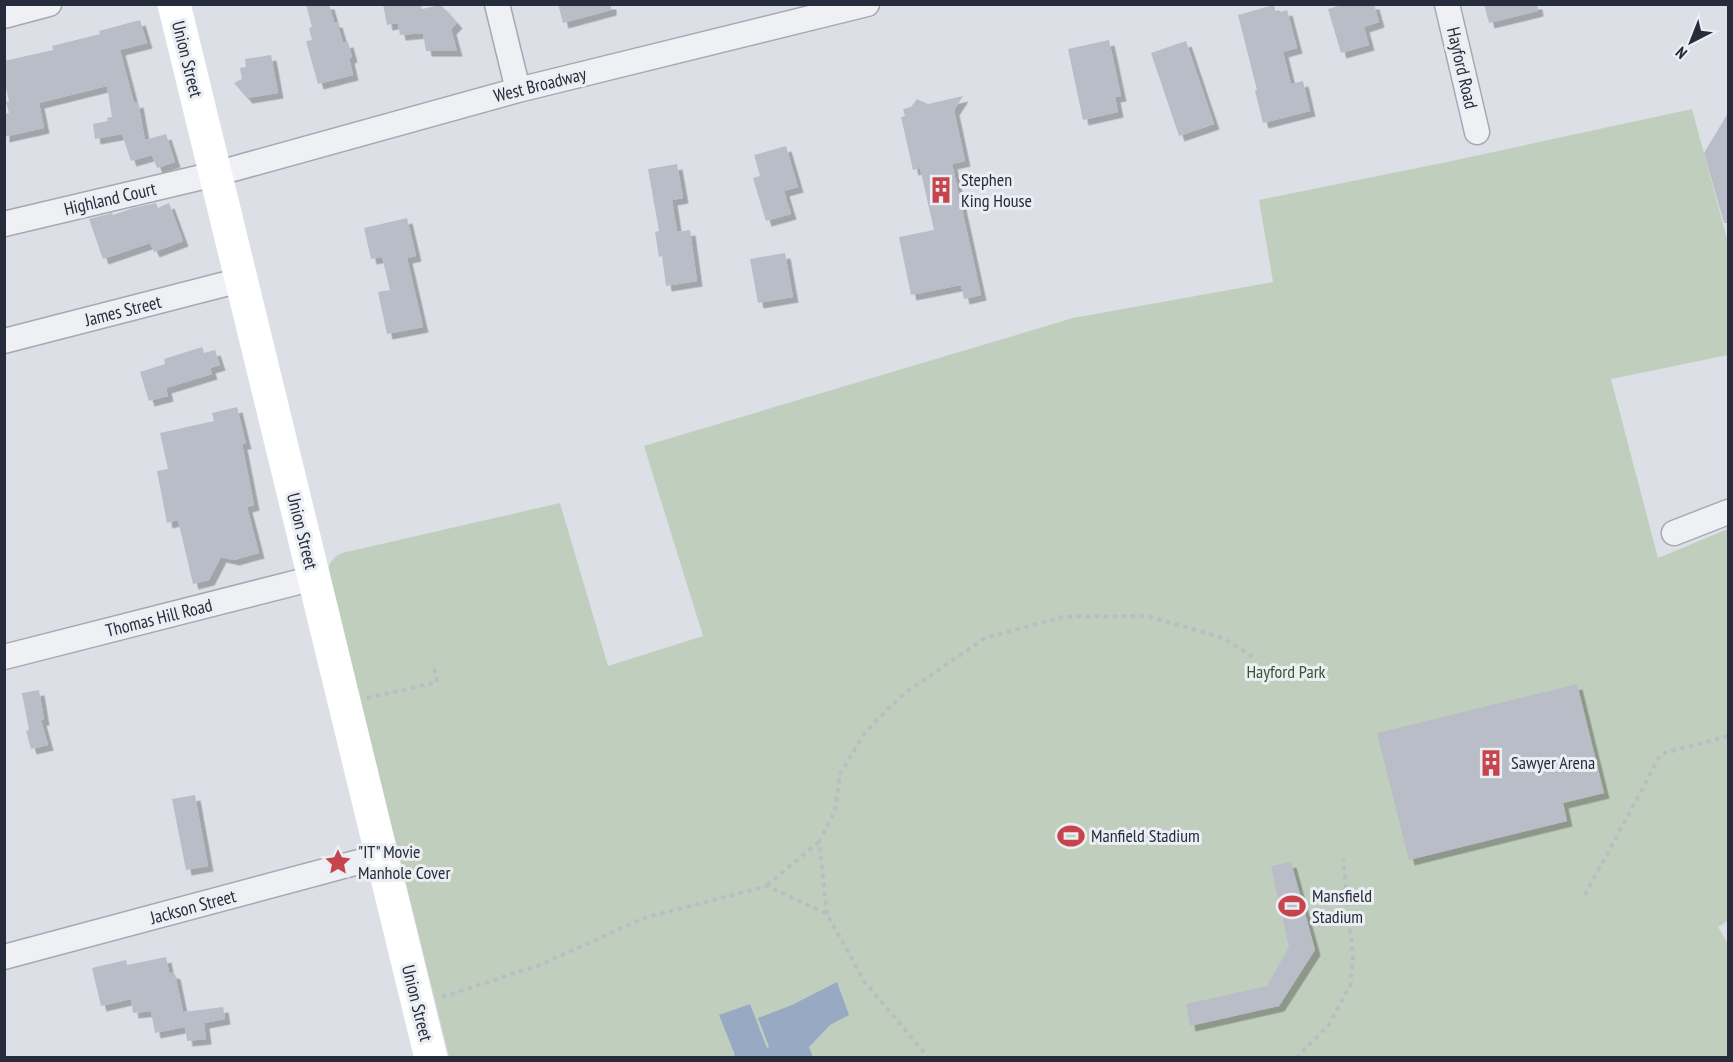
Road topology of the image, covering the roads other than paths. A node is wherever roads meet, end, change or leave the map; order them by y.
1 (49, 4) edge
2 (174, 4) edge
3 (497, 4) edge
4 (867, 4) edge
5 (1448, 4) edge
6 (818, 10) edge
7 (4, 16) edge
8 (518, 90) junction
9 (1477, 132) dead end
10 (215, 174) junction
11 (4, 224) edge
12 (241, 280) junction
13 (4, 341) edge
14 (1728, 512) edge
15 (1674, 533) dead end
16 (314, 578) junction
17 (4, 657) edge
18 (381, 856) junction
19 (4, 957) edge
20 (430, 1058) edge

1 - 7 street
2 - 10 main road, Union Street
3 - 8 street
4 - 6 street, West Broadway
5 - 9 street, Hayford Road
6 - 8 street, West Broadway
8 - 10 street, West Broadway
10 - 11 street, Highland Court
10 - 12 main road, Union Street
12 - 13 street, James Street
12 - 16 main road, Union Street
14 - 15 street
16 - 17 street, Thomas Hill Road
16 - 18 main road, Union Street
18 - 19 street, Jackson Street
18 - 20 main road, Union Street

